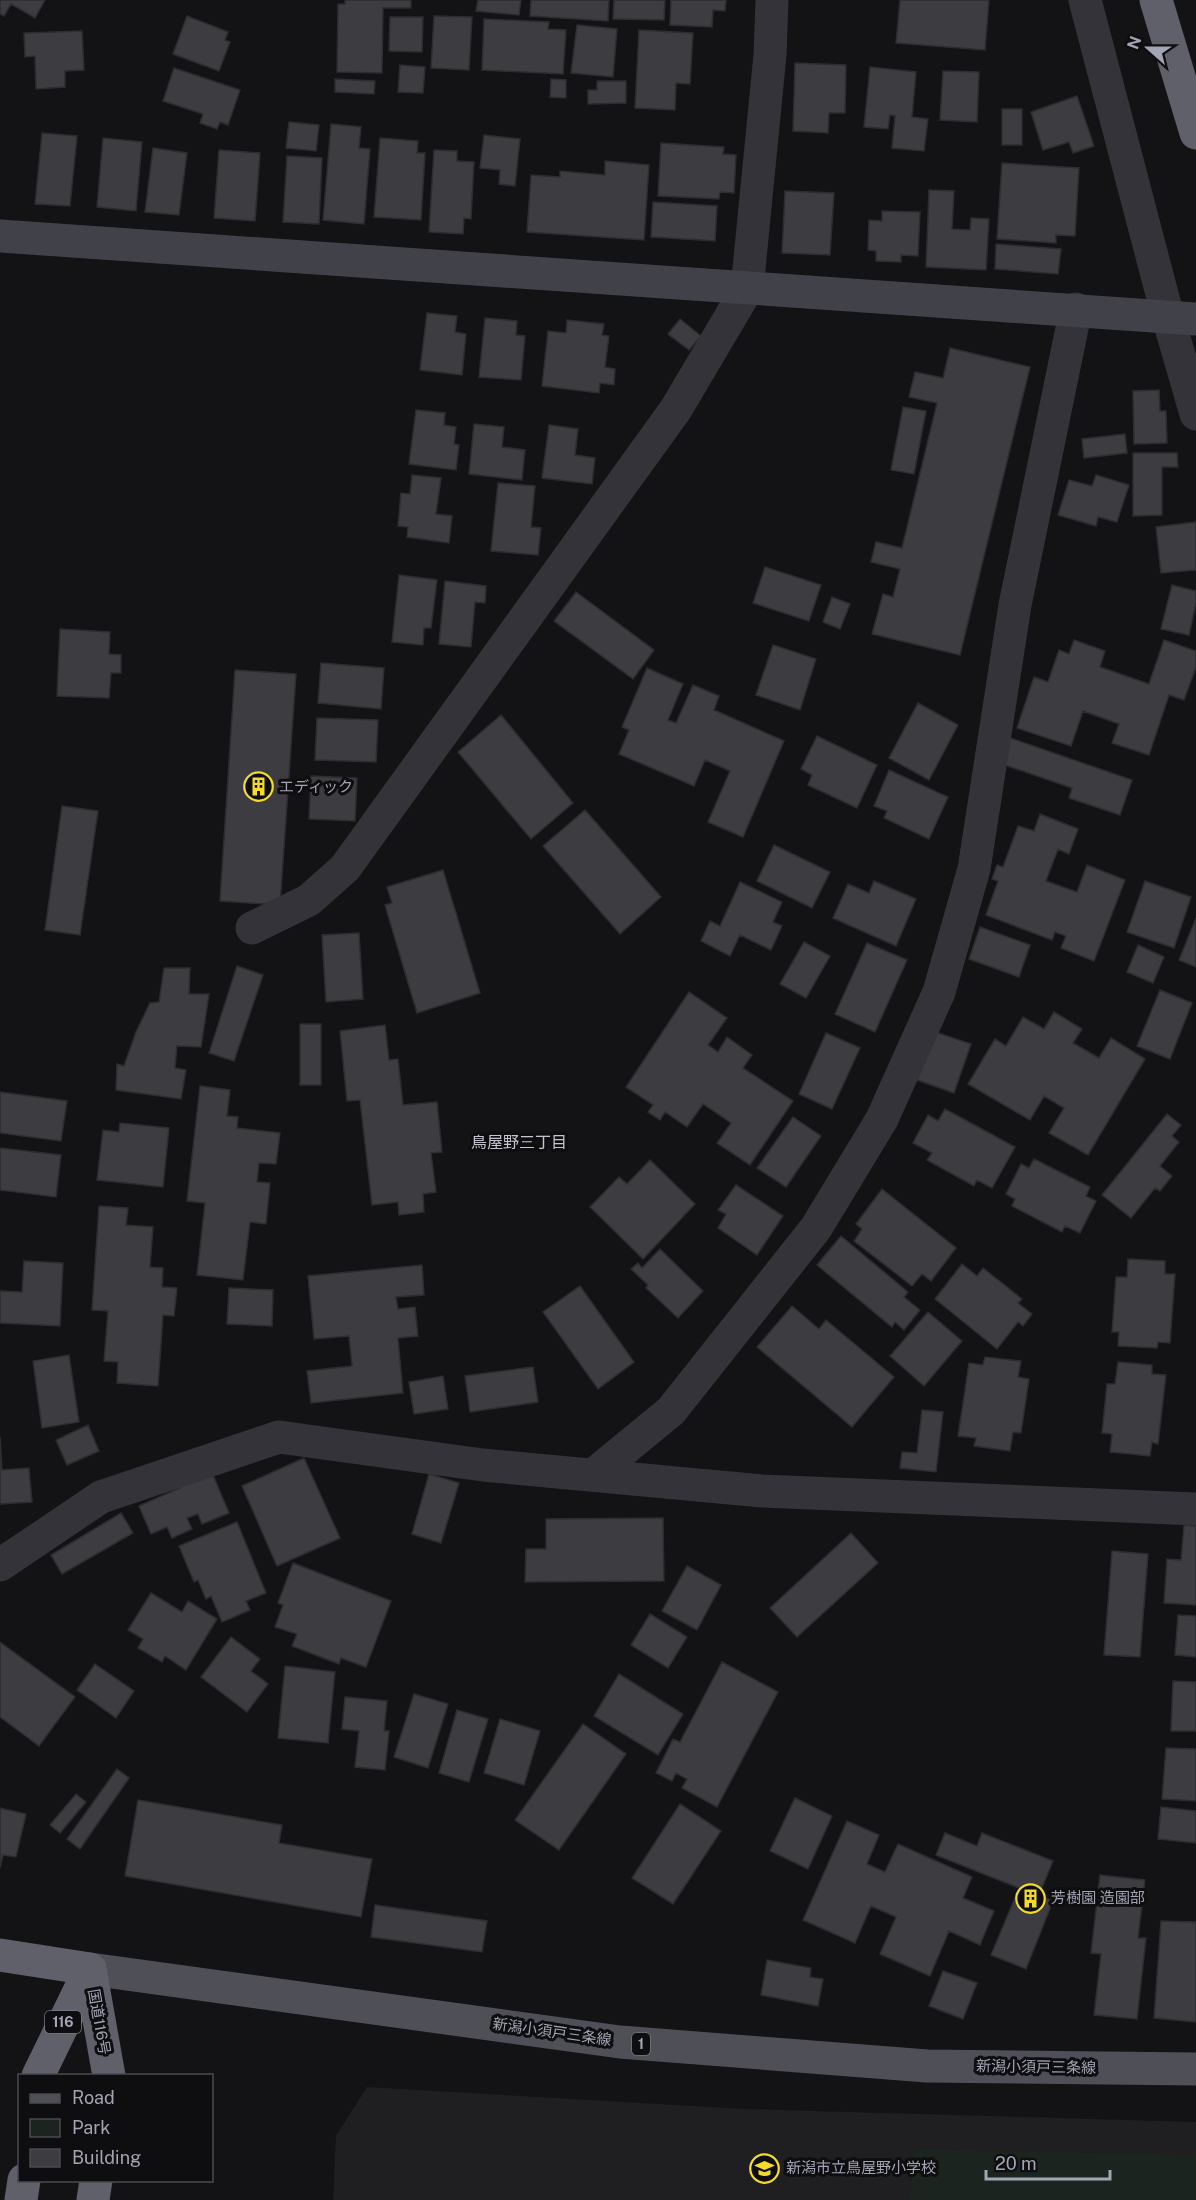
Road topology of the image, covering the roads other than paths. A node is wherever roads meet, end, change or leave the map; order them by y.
1 (772, 0) edge
2 (1085, 0) edge
3 (1156, 0) edge
4 (1196, 132) edge
5 (0, 236) edge
6 (747, 289) junction
7 (1076, 309) junction
8 (1182, 318) edge
9 (1196, 414) edge
10 (252, 928) dead end
11 (593, 1475) junction
12 (1196, 1509) edge
13 (0, 1565) edge
14 (0, 1955) edge
15 (90, 1970) junction
16 (1196, 2069) edge
17 (39, 2074) edge
18 (109, 2074) edge
19 (24, 2182) edge
20 (96, 2182) edge
21 (21, 2200) edge
22 (93, 2200) edge

1 - 6 street
2 - 8 street
3 - 4 highway
5 - 6 street
6 - 7 street
6 - 10 street
7 - 8 street
7 - 11 street
8 - 9 street
11 - 12 street
11 - 13 street
14 - 15 highway, 国道116号
15 - 16 main road, 新潟小須戸三条線 / 1
15 - 17 highway, 国道116号 / 116
15 - 18 highway, 国道116号 / 116
19 - 21 highway
20 - 22 highway

